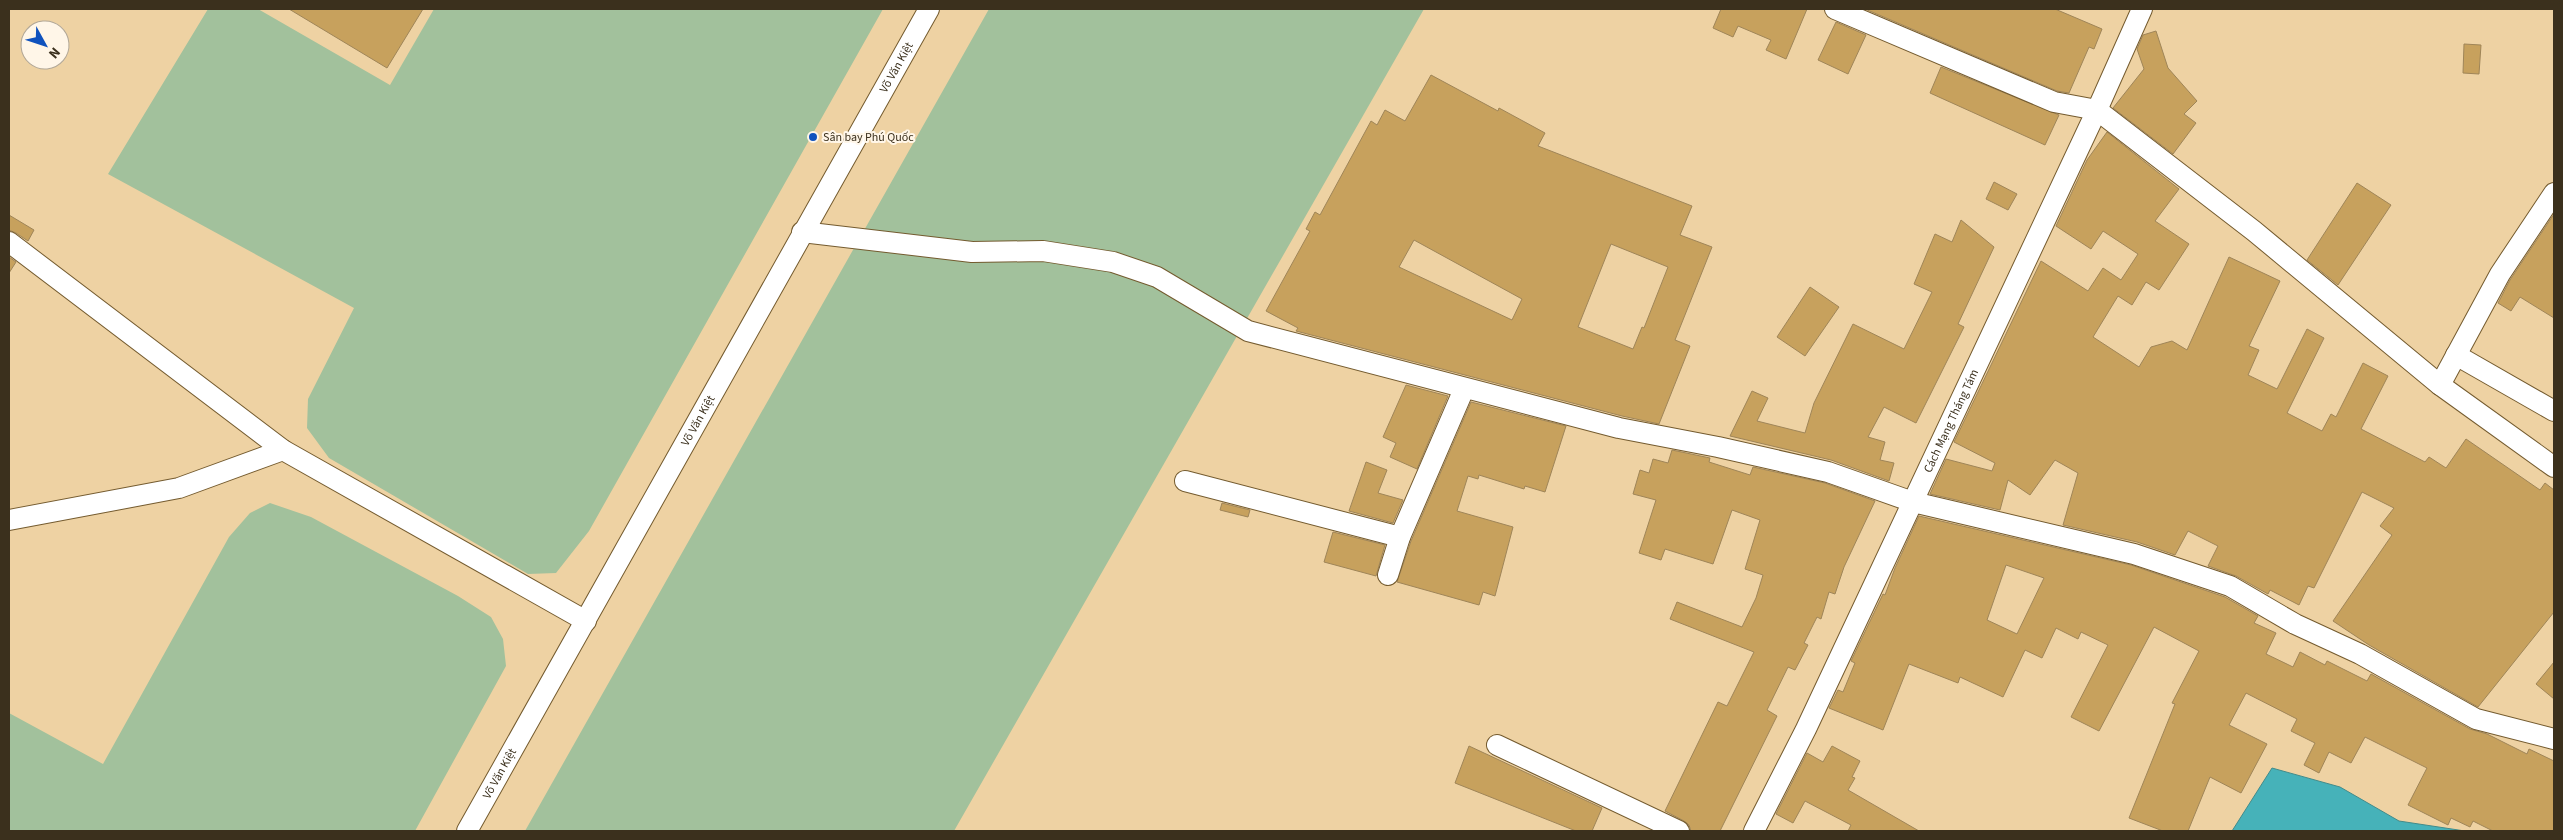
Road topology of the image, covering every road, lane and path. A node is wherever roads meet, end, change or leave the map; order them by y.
1 (930, 9) edge
2 (1835, 9) edge
3 (2142, 9) edge
4 (2097, 110) junction
5 (2554, 193) edge
6 (802, 232) junction
7 (9, 242) edge
8 (2456, 355) junction
9 (2440, 385) junction
10 (1464, 389) junction
11 (2554, 411) edge
12 (283, 450) junction
13 (2554, 467) edge
14 (1185, 481) dead end
15 (1914, 502) junction
16 (9, 520) edge
17 (1400, 536) junction
18 (1388, 575) dead end
19 (586, 621) junction
20 (2554, 739) edge
21 (1497, 745) dead end
22 (1758, 830) edge
23 (467, 831) edge
24 (1679, 831) edge

1 - 6 street, Võ Văn Kiệt
2 - 4 street
3 - 4 street, Cách Mạng Tháng Tám
4 - 9 street
4 - 15 street, Cách Mạng Tháng Tám
5 - 8 street
6 - 10 street
6 - 19 street, Võ Văn Kiệt
7 - 12 street
8 - 9 street
8 - 11 street
9 - 13 street
10 - 15 street
10 - 17 street
12 - 16 street
12 - 19 street
14 - 17 street
15 - 20 street
15 - 22 street, Cách Mạng Tháng Tám
17 - 18 street
19 - 23 street, Võ Văn Kiệt
21 - 24 street

